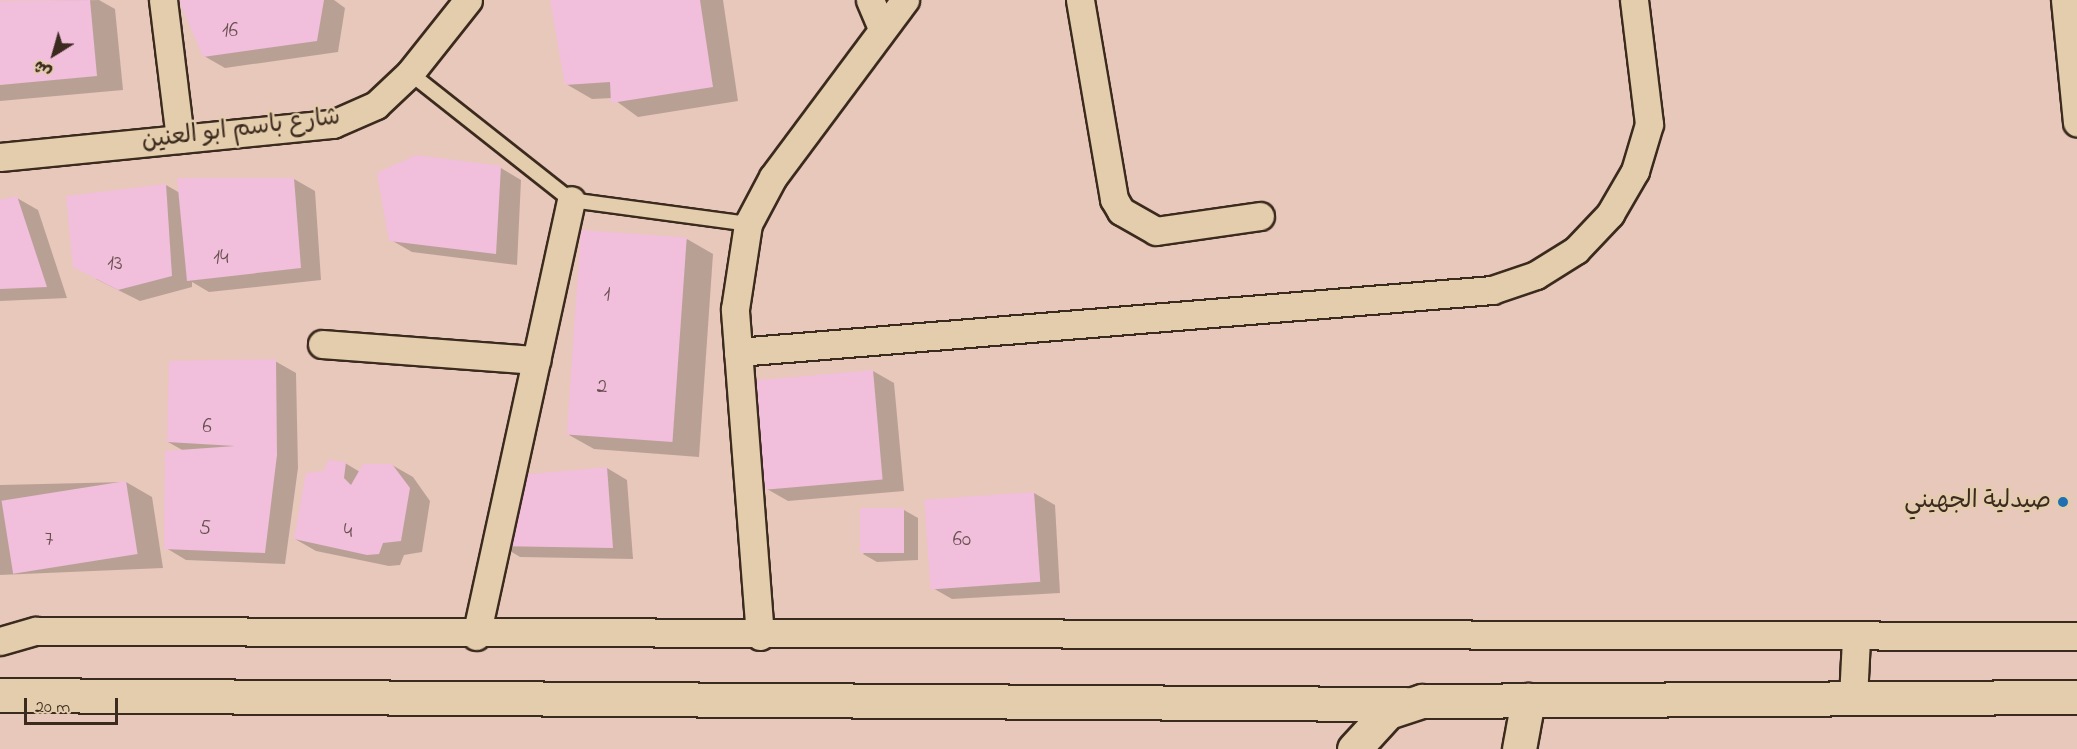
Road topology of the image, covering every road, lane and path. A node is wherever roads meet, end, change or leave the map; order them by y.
1 (163, 0) edge
2 (468, 0) edge
3 (870, 0) edge
4 (905, 0) edge
5 (1080, 0) edge
6 (1634, 0) edge
7 (2065, 0) edge
8 (882, 28) junction
9 (410, 73) junction
10 (2077, 122) edge
11 (180, 139) junction
12 (0, 157) edge
13 (571, 200) junction
14 (1260, 216) dead end
15 (748, 224) junction
16 (322, 344) dead end
17 (738, 351) junction
18 (536, 360) junction
19 (476, 636) junction
20 (760, 636) junction
21 (2077, 636) edge
22 (1856, 638) junction
23 (0, 641) edge
24 (0, 695) edge
25 (2077, 697) edge
26 (1853, 698) junction
27 (1528, 700) junction
28 (1405, 704) junction
29 (1354, 749) edge
30 (1519, 749) edge

1 - 11 street
2 - 9 street, شارع باسم ابو العنين
3 - 8 street
4 - 8 street
5 - 14 street
6 - 17 street
7 - 10 street
8 - 15 street
9 - 11 street, شارع باسم ابو العنين
9 - 13 lane
11 - 12 street, شارع باسم ابو العنين
13 - 15 lane
13 - 18 street
15 - 17 street
16 - 18 street
17 - 20 street
18 - 19 street
19 - 20 street
19 - 23 street
20 - 22 street
21 - 22 street
22 - 26 street
24 - 28 street
25 - 26 street
26 - 27 street
27 - 28 street
27 - 30 street
28 - 29 street

